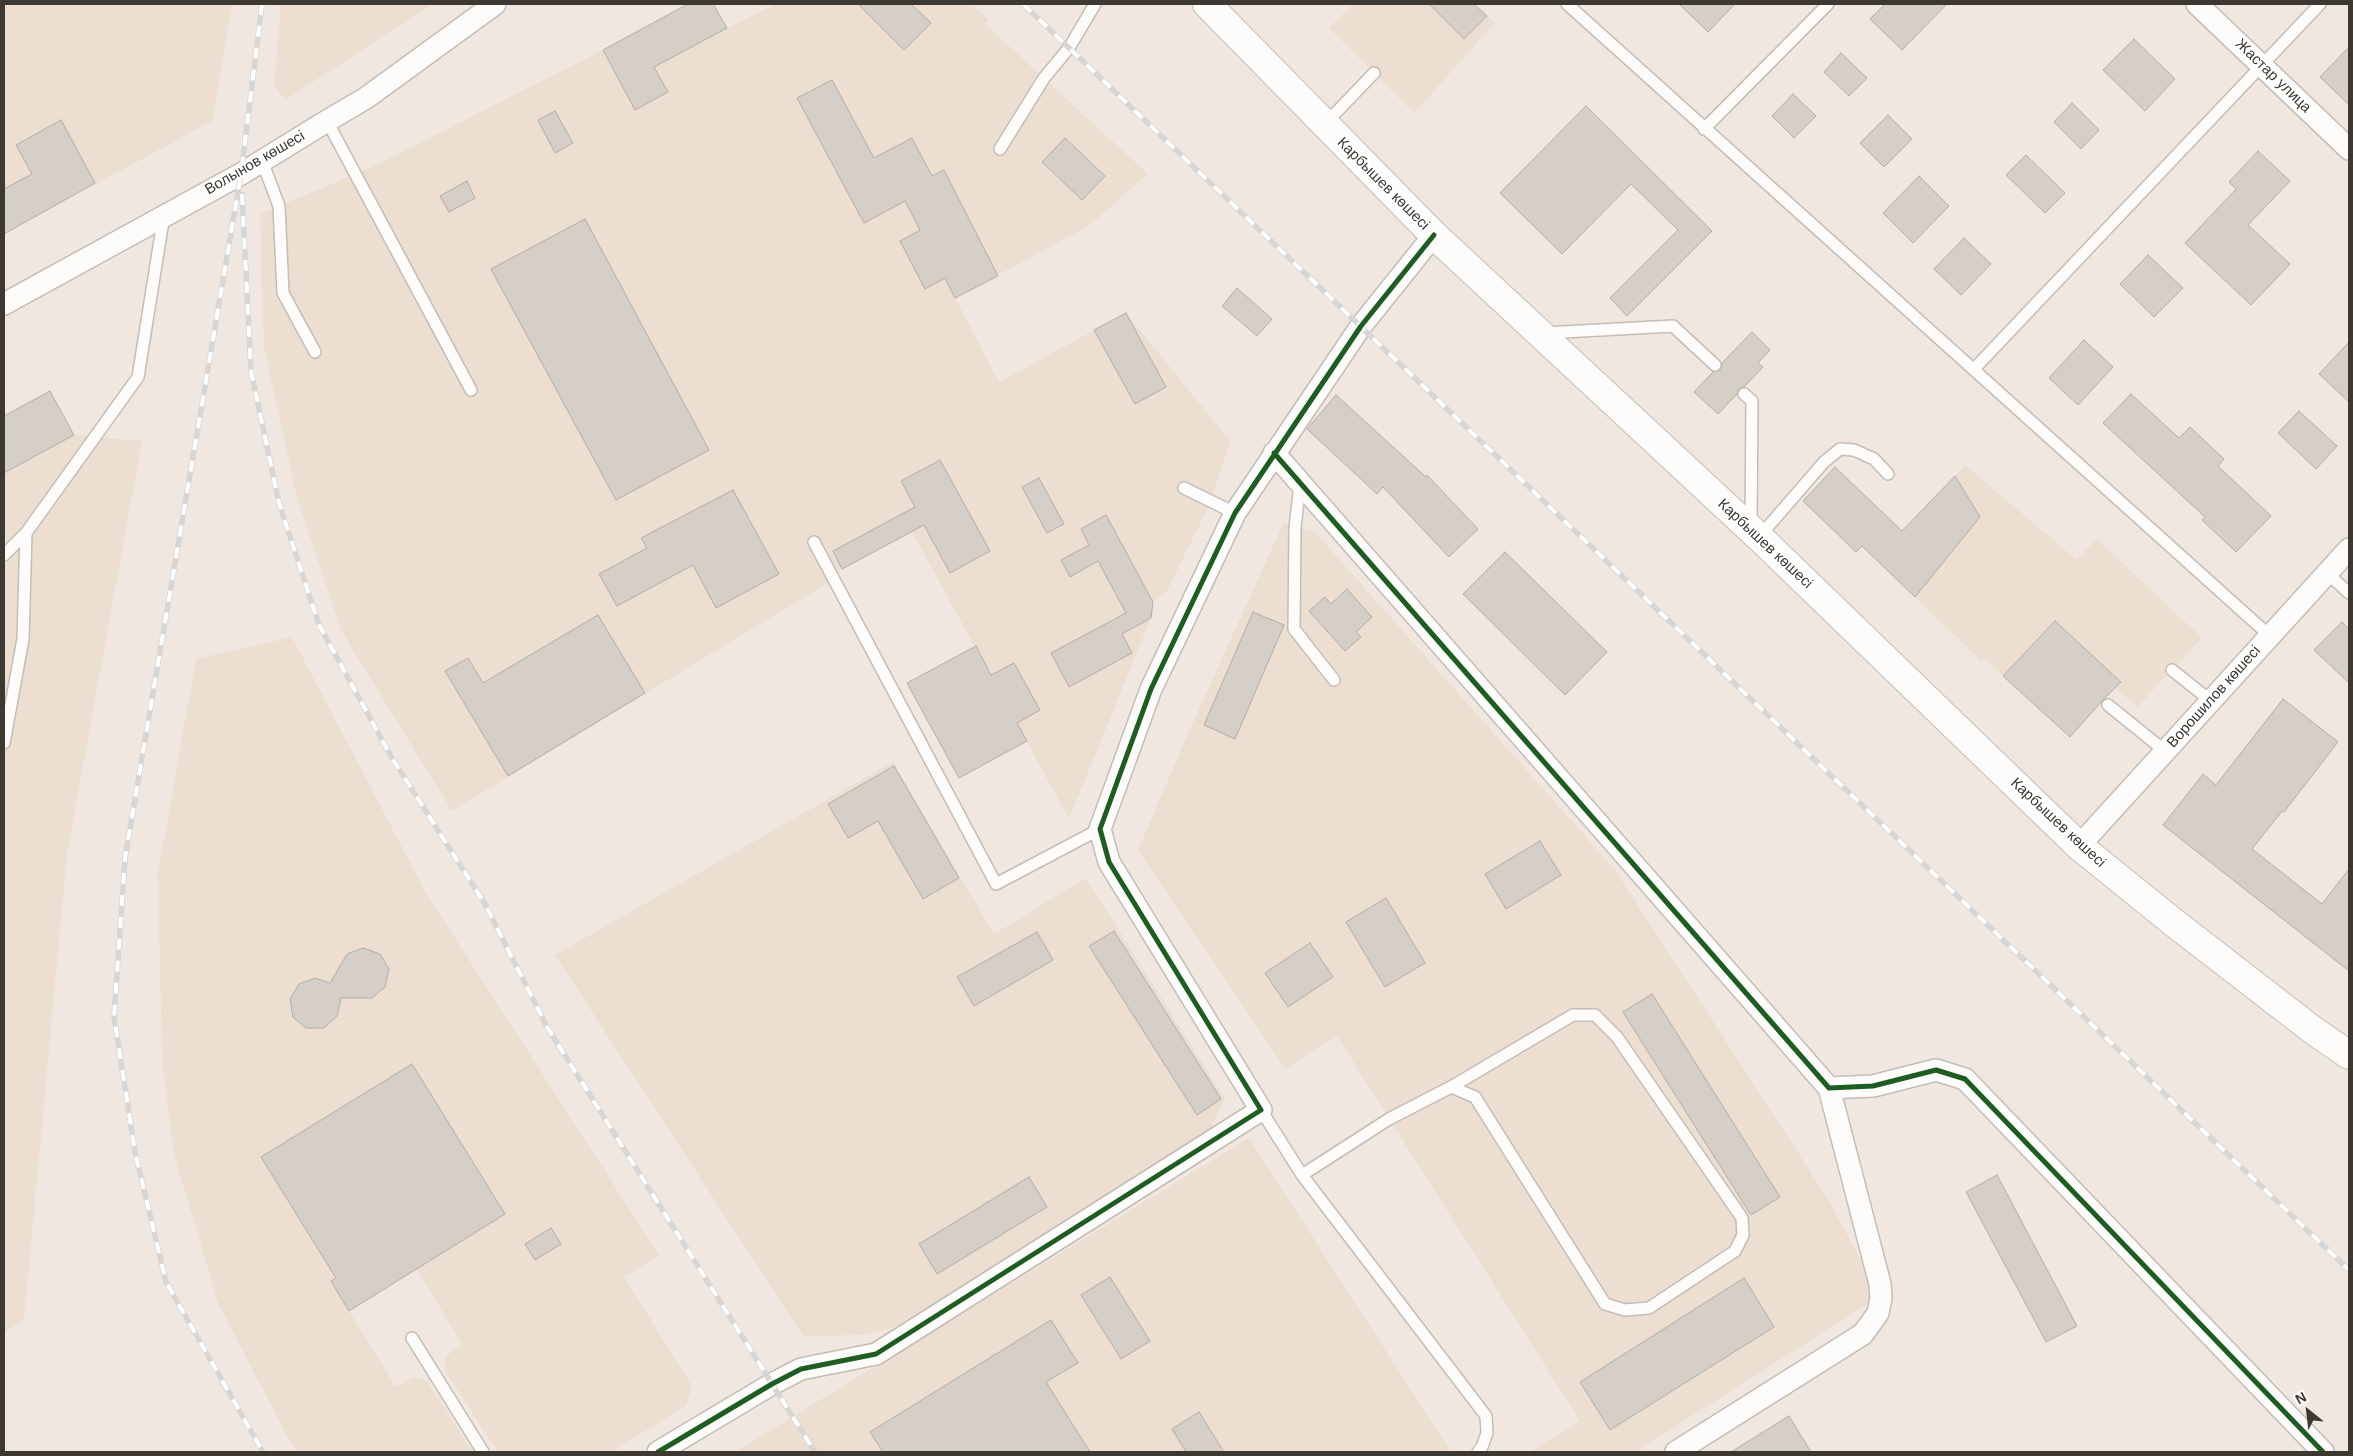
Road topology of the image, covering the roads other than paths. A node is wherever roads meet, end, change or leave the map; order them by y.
1 (495, 4) edge
2 (1095, 4) edge
3 (1206, 4) edge
4 (1567, 4) edge
5 (1828, 4) edge
6 (2197, 4) edge
7 (2320, 4) edge
8 (2262, 66) junction
9 (1374, 73) dead end
10 (327, 121) junction
11 (1324, 125) junction
12 (1704, 129) junction
13 (1000, 149) dead end
14 (2349, 149) edge
15 (262, 161) junction
16 (164, 216) junction
17 (1434, 235) junction
18 (4, 304) edge
19 (1540, 334) junction
20 (315, 352) dead end
21 (1715, 366) dead end
22 (1974, 369) junction
23 (471, 390) dead end
24 (1744, 394) dead end
25 (1274, 453) junction
26 (1888, 474) dead end
27 (1300, 484) junction
28 (1184, 488) dead end
29 (1235, 513) junction
30 (26, 533) junction
31 (1755, 533) junction
32 (814, 542) dead end
33 (2349, 549) edge
34 (4, 555) edge
35 (2327, 573) junction
36 (2349, 593) edge
37 (2270, 636) junction
38 (2172, 670) dead end
39 (1334, 680) dead end
40 (2211, 702) junction
41 (2108, 705) dead end
42 (4, 743) edge
43 (2165, 751) junction
44 (1100, 830) junction
45 (2080, 846) junction
46 (2349, 1055) edge
47 (1451, 1087) junction
48 (1829, 1088) junction
49 (1261, 1110) junction
50 (1302, 1175) junction
51 (412, 1338) dead end
52 (482, 1452) edge
53 (658, 1452) edge
54 (1478, 1452) edge
55 (1676, 1452) edge
56 (2323, 1452) edge

1 - 10 street, Волынов көшесі
2 - 13 lane
3 - 11 main road, Карбышев көшесі
4 - 12 lane
5 - 12 lane
6 - 8 street, Жастар улица
7 - 8 lane
8 - 14 street, Жастар улица
8 - 22 lane
9 - 11 lane
10 - 15 street, Волынов көшесі
10 - 23 lane
11 - 17 main road, Карбышев көшесі
12 - 22 lane
15 - 16 street, Волынов көшесі
15 - 20 lane
16 - 18 street, Волынов көшесі
16 - 30 lane
17 - 19 main road, Карбышев көшесі
17 - 25 street
19 - 21 lane
19 - 31 main road, Карбышев көшесі
22 - 37 lane
24 - 31 lane
25 - 27 street
25 - 29 street
26 - 31 lane
27 - 39 lane
27 - 48 street
28 - 29 lane
29 - 44 street
30 - 34 lane
30 - 42 lane
31 - 45 main road, Карбышев көшесі
32 - 44 lane
33 - 35 street, Ворошилов көшесі
35 - 36 lane
35 - 37 street, Ворошилов көшесі
37 - 40 street, Ворошилов көшесі
38 - 40 lane
40 - 43 street, Ворошилов көшесі
41 - 43 lane
43 - 45 street, Ворошилов көшесі
44 - 49 street
45 - 46 main road, Карбышев көшесі
47 - 47 lane
47 - 50 lane
48 - 55 street
48 - 56 street
49 - 50 lane
49 - 53 street
50 - 54 lane
51 - 52 lane

